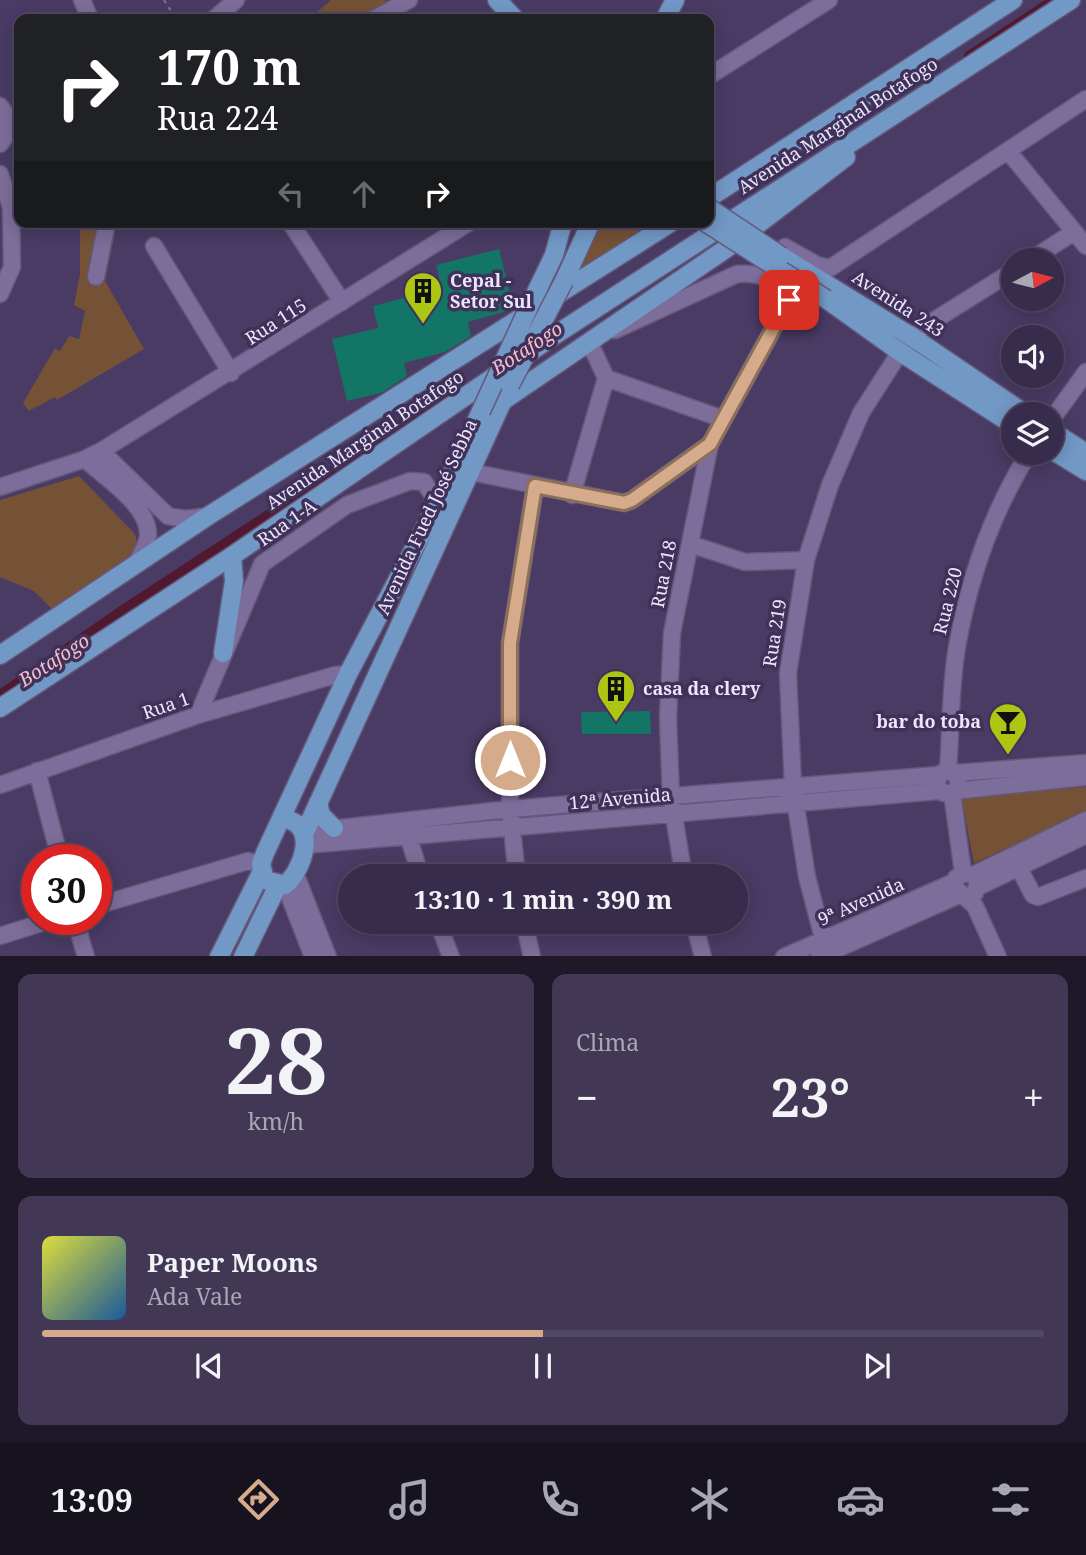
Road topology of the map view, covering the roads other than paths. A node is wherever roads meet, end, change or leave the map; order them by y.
1 (236, 0) edge
2 (409, 0) edge
3 (497, 0) edge
4 (829, 0) edge
5 (1013, 0) edge
6 (1071, 0) edge
7 (220, 14) edge
8 (383, 14) edge
9 (510, 14) edge
10 (714, 73) edge
11 (1086, 99) edge
12 (9, 113) edge
13 (867, 133) junction
14 (0, 144) edge
15 (1008, 151) junction
16 (0, 174) edge
17 (714, 195) edge
18 (714, 211) edge
19 (106, 228) edge
20 (294, 228) edge
21 (460, 228) edge
22 (561, 228) edge
23 (588, 228) edge
24 (663, 228) edge
25 (714, 228) edge
26 (1074, 232) junction
27 (154, 246) dead end
28 (1086, 246) edge
29 (1049, 248) edge
30 (783, 251) junction
31 (96, 277) dead end
32 (1001, 279) edge
33 (0, 294) edge
34 (342, 302) junction
35 (912, 337) junction
36 (586, 344) junction
37 (900, 352) junction
38 (1086, 372) edge
39 (231, 373) junction
40 (607, 378) junction
41 (507, 393) junction
42 (1008, 402) edge
43 (1064, 402) edge
44 (480, 415) junction
45 (1001, 417) edge
46 (723, 419) junction
47 (1064, 439) edge
48 (710, 444) junction
49 (101, 451) junction
50 (1086, 453) edge
51 (1064, 457) edge
52 (85, 459) junction
53 (1022, 465) edge
54 (1086, 471) edge
55 (471, 472) junction
56 (535, 486) junction
57 (0, 487) edge
58 (572, 495) junction
59 (438, 503) junction
60 (208, 516) junction
61 (690, 544) junction
62 (232, 556) junction
63 (806, 560) junction
64 (135, 566) junction
65 (223, 653) junction
66 (0, 655) edge
67 (348, 674) junction
68 (0, 708) edge
69 (198, 715) junction
70 (1086, 763) edge
71 (37, 771) junction
72 (1086, 777) edge
73 (948, 782) junction
74 (0, 785) edge
75 (794, 795) junction
76 (318, 803) junction
77 (672, 806) junction
78 (510, 808) junction
79 (281, 821) junction
80 (405, 821) junction
81 (512, 827) junction
82 (334, 828) junction
83 (1085, 833) edge
84 (406, 838) junction
85 (305, 839) junction
86 (56, 844) edge
87 (416, 864) edge
88 (516, 864) edge
89 (682, 864) edge
90 (1018, 866) junction
91 (261, 868) junction
92 (1086, 878) edge
93 (286, 881) junction
94 (968, 888) junction
95 (112, 901) edge
96 (21, 929) edge
97 (442, 934) edge
98 (527, 934) edge
99 (697, 934) edge
100 (80, 935) edge
101 (0, 936) edge
102 (824, 951) edge
103 (248, 953) edge
104 (86, 956) edge
105 (219, 956) edge
106 (313, 956) edge
107 (327, 956) edge
108 (451, 956) edge
109 (532, 956) edge
110 (703, 956) edge
111 (791, 956) edge
112 (998, 956) edge

1 - 7 street
2 - 8 street
3 - 9 main road
4 - 10 street
5 - 17 main road, Avenida Marginal Botafogo
6 - 13 main road, Avenida Marginal Botafogo
11 - 15 street
12 - 14 street
13 - 36 main road
13 - 62 main road, Avenida Marginal Botafogo
15 - 26 street
15 - 30 street
16 - 33 street
18 - 30 main road, Avenida 243, bridge
19 - 31 street
20 - 34 street
21 - 34 street, Rua 115
22 - 44 main road, Avenida Fued José Sebba, bridge
23 - 41 main road, Avenida Fued José Sebba, bridge
24 - 60 main road, Avenida Marginal Botafogo
25 - 37 main road, Avenida 243, bridge
26 - 28 street
26 - 29 street
27 - 39 street
30 - 35 main road, Avenida 243
32 - 35 street, Rua 219
34 - 39 street, Rua 115
35 - 37 street, Rua 219
35 - 42 main road, Avenida 243
36 - 40 street
36 - 41 main road
36 - 46 street, Rua 218
37 - 45 main road, Avenida 243
37 - 63 street, Rua 219
38 - 43 street
39 - 49 street, Rua 115
40 - 46 street
40 - 58 street
41 - 55 main road, Avenida Fued José Sebba
44 - 55 main road
44 - 59 main road, Avenida Fued José Sebba
46 - 48 street, Rua 218
47 - 50 main road
48 - 58 street
48 - 61 street, Rua 218
49 - 52 street, Rua 115
49 - 60 street
51 - 54 main road
52 - 57 street, Rua 115
52 - 64 street
53 - 73 street, Rua 220
55 - 56 street
55 - 76 main road, Avenida Fued José Sebba
56 - 58 street
56 - 78 street
59 - 65 street, Rua 1-A
59 - 67 main road, Avenida Fued José Sebba
60 - 64 main road, Avenida Marginal Botafogo
61 - 63 street
61 - 77 street, Rua 218
62 - 65 main road
62 - 68 main road, Avenida Marginal Botafogo
63 - 75 street, Rua 219
64 - 66 main road, Avenida Marginal Botafogo
65 - 69 street, Rua 1-A
67 - 69 street, Rua 1
67 - 79 main road, Avenida Fued José Sebba
69 - 71 street, Rua 1
70 - 73 street, 12ª Avenida
71 - 74 street, Rua 1
71 - 86 street
72 - 73 street, 12ª Avenida
73 - 75 street, 12ª Avenida
73 - 94 street, Rua 220
75 - 77 street, 12ª Avenida
75 - 102 street, Rua 219
76 - 82 main road
76 - 85 main road, Avenida Fued José Sebba
77 - 78 street, 12ª Avenida
77 - 81 street, 12ª Avenida
77 - 89 street, Rua 218
78 - 80 street, 12ª Avenida
78 - 81 street
79 - 85 main road
79 - 91 main road, Avenida Fued José Sebba
80 - 82 street, 12ª Avenida
80 - 84 street
81 - 84 street, 12ª Avenida
81 - 88 street
82 - 85 street, 12ª Avenida
83 - 90 street, 9ª Avenida
83 - 94 street, 9ª Avenida
84 - 85 street, 12ª Avenida
84 - 87 street
85 - 93 main road, Avenida Fued José Sebba
90 - 92 street
90 - 94 street, 9ª Avenida
91 - 93 main road
91 - 95 street
91 - 105 main road
93 - 103 main road
93 - 106 street
93 - 107 street
94 - 102 street, 9ª Avenida
94 - 112 street, Rua 220
96 - 101 street
97 - 108 street
98 - 109 street
99 - 110 street
100 - 104 street
102 - 111 street, 9ª Avenida

